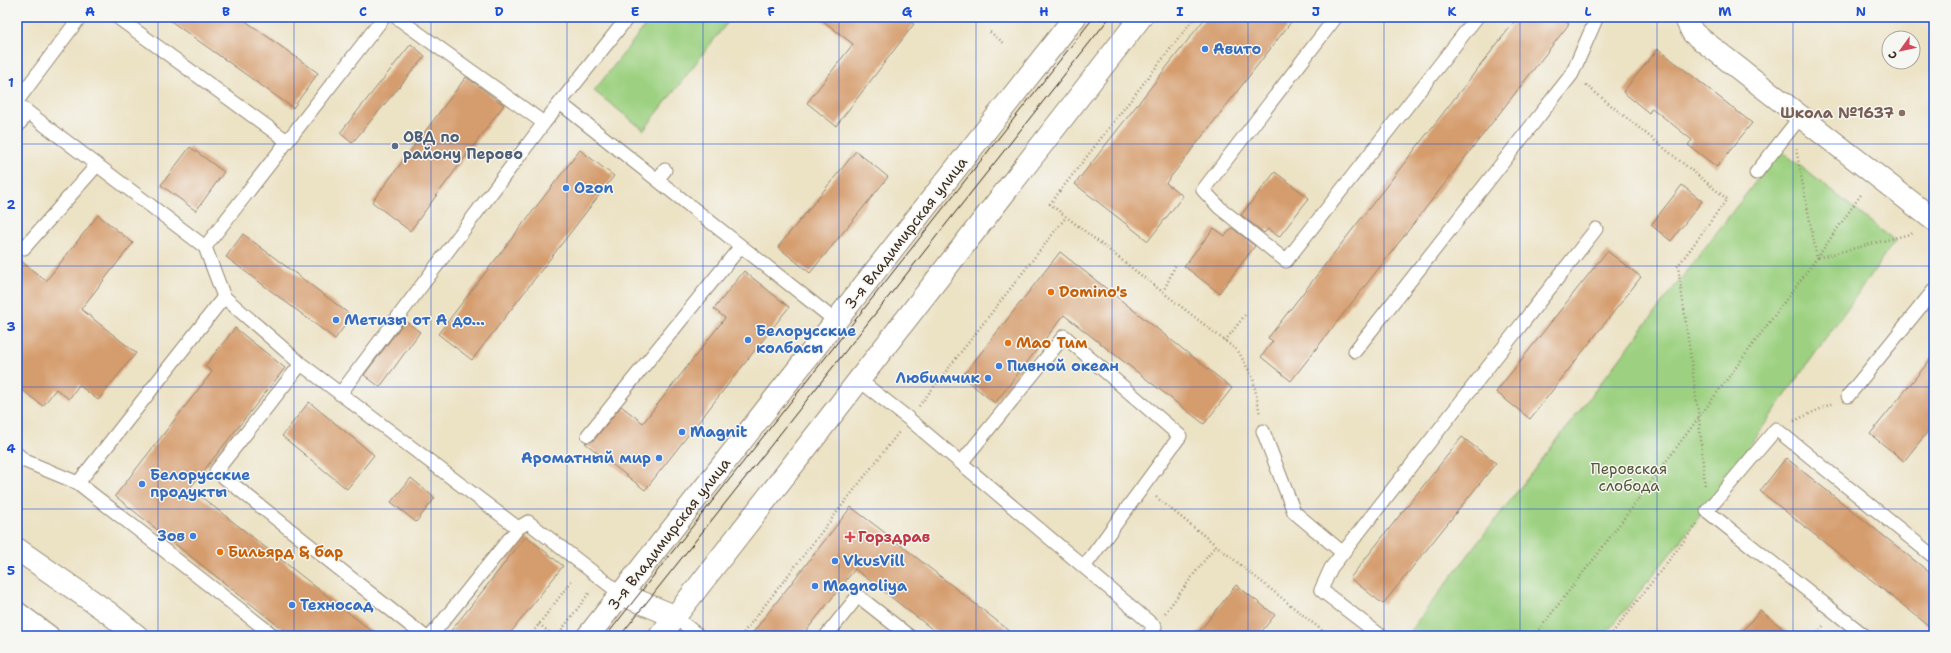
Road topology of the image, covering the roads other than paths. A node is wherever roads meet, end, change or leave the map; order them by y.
1 (80, 17) edge
2 (117, 17) edge
3 (396, 17) edge
4 (628, 17) edge
5 (1076, 17) edge
6 (1142, 17) edge
7 (1336, 17) edge
8 (1477, 17) edge
9 (1597, 17) edge
10 (1684, 17) edge
11 (378, 19) edge
12 (17, 103) edge
13 (560, 103) junction
14 (28, 112) junction
15 (544, 122) junction
16 (1797, 122) junction
17 (17, 127) edge
18 (287, 141) junction
19 (97, 164) junction
20 (1756, 173) dead end
21 (1934, 220) edge
22 (1596, 229) dead end
23 (17, 243) edge
24 (742, 246) junction
25 (205, 247) junction
26 (1934, 290) edge
27 (224, 297) junction
28 (837, 322) junction
29 (1355, 351) dead end
30 (301, 364) junction
31 (859, 380) junction
32 (340, 394) junction
33 (1848, 396) road end
34 (1263, 431) road end
35 (588, 435) dead end
36 (17, 454) edge
37 (961, 462) junction
38 (78, 483) junction
39 (518, 528) junction
40 (17, 549) edge
41 (1342, 553) junction
42 (1934, 557) edge
43 (1084, 567) junction
44 (621, 594) junction
45 (17, 613) edge
46 (674, 616) junction
47 (1151, 631) edge
48 (48, 636) edge
49 (137, 636) edge
50 (274, 636) edge
51 (424, 636) edge
52 (431, 636) edge
53 (588, 636) edge
54 (660, 636) edge
55 (699, 636) edge
56 (826, 636) edge
57 (909, 636) edge
58 (1381, 636) edge
59 (1865, 636) edge

1 - 12 lane
2 - 18 lane
3 - 15 lane
4 - 13 lane
5 - 28 street, 3-я Владимирская улица
6 - 31 street
7 - 8 lane
9 - 29 lane
10 - 16 street
11 - 18 lane
12 - 14 lane
13 - 15 lane
13 - 24 lane
14 - 17 lane
14 - 19 lane
15 - 32 lane
16 - 20 lane
16 - 21 street
18 - 25 lane
19 - 23 lane
19 - 25 lane
22 - 41 lane
24 - 28 lane
24 - 35 lane
25 - 27 lane
26 - 33 lane
27 - 30 lane
27 - 38 lane
28 - 44 street, 3-я Владимирская улица
30 - 32 lane
30 - 51 lane
31 - 37 lane
31 - 46 street
32 - 39 lane
34 - 41 lane
36 - 38 lane
37 - 43 lane
37 - 43 lane
38 - 50 lane
39 - 44 lane
39 - 52 lane
40 - 49 street
41 - 58 lane
42 - 59 lane
43 - 47 lane
44 - 46 street
44 - 53 street, 3-я Владимирская улица
45 - 48 street
46 - 54 street
46 - 55 lane
56 - 57 lane

